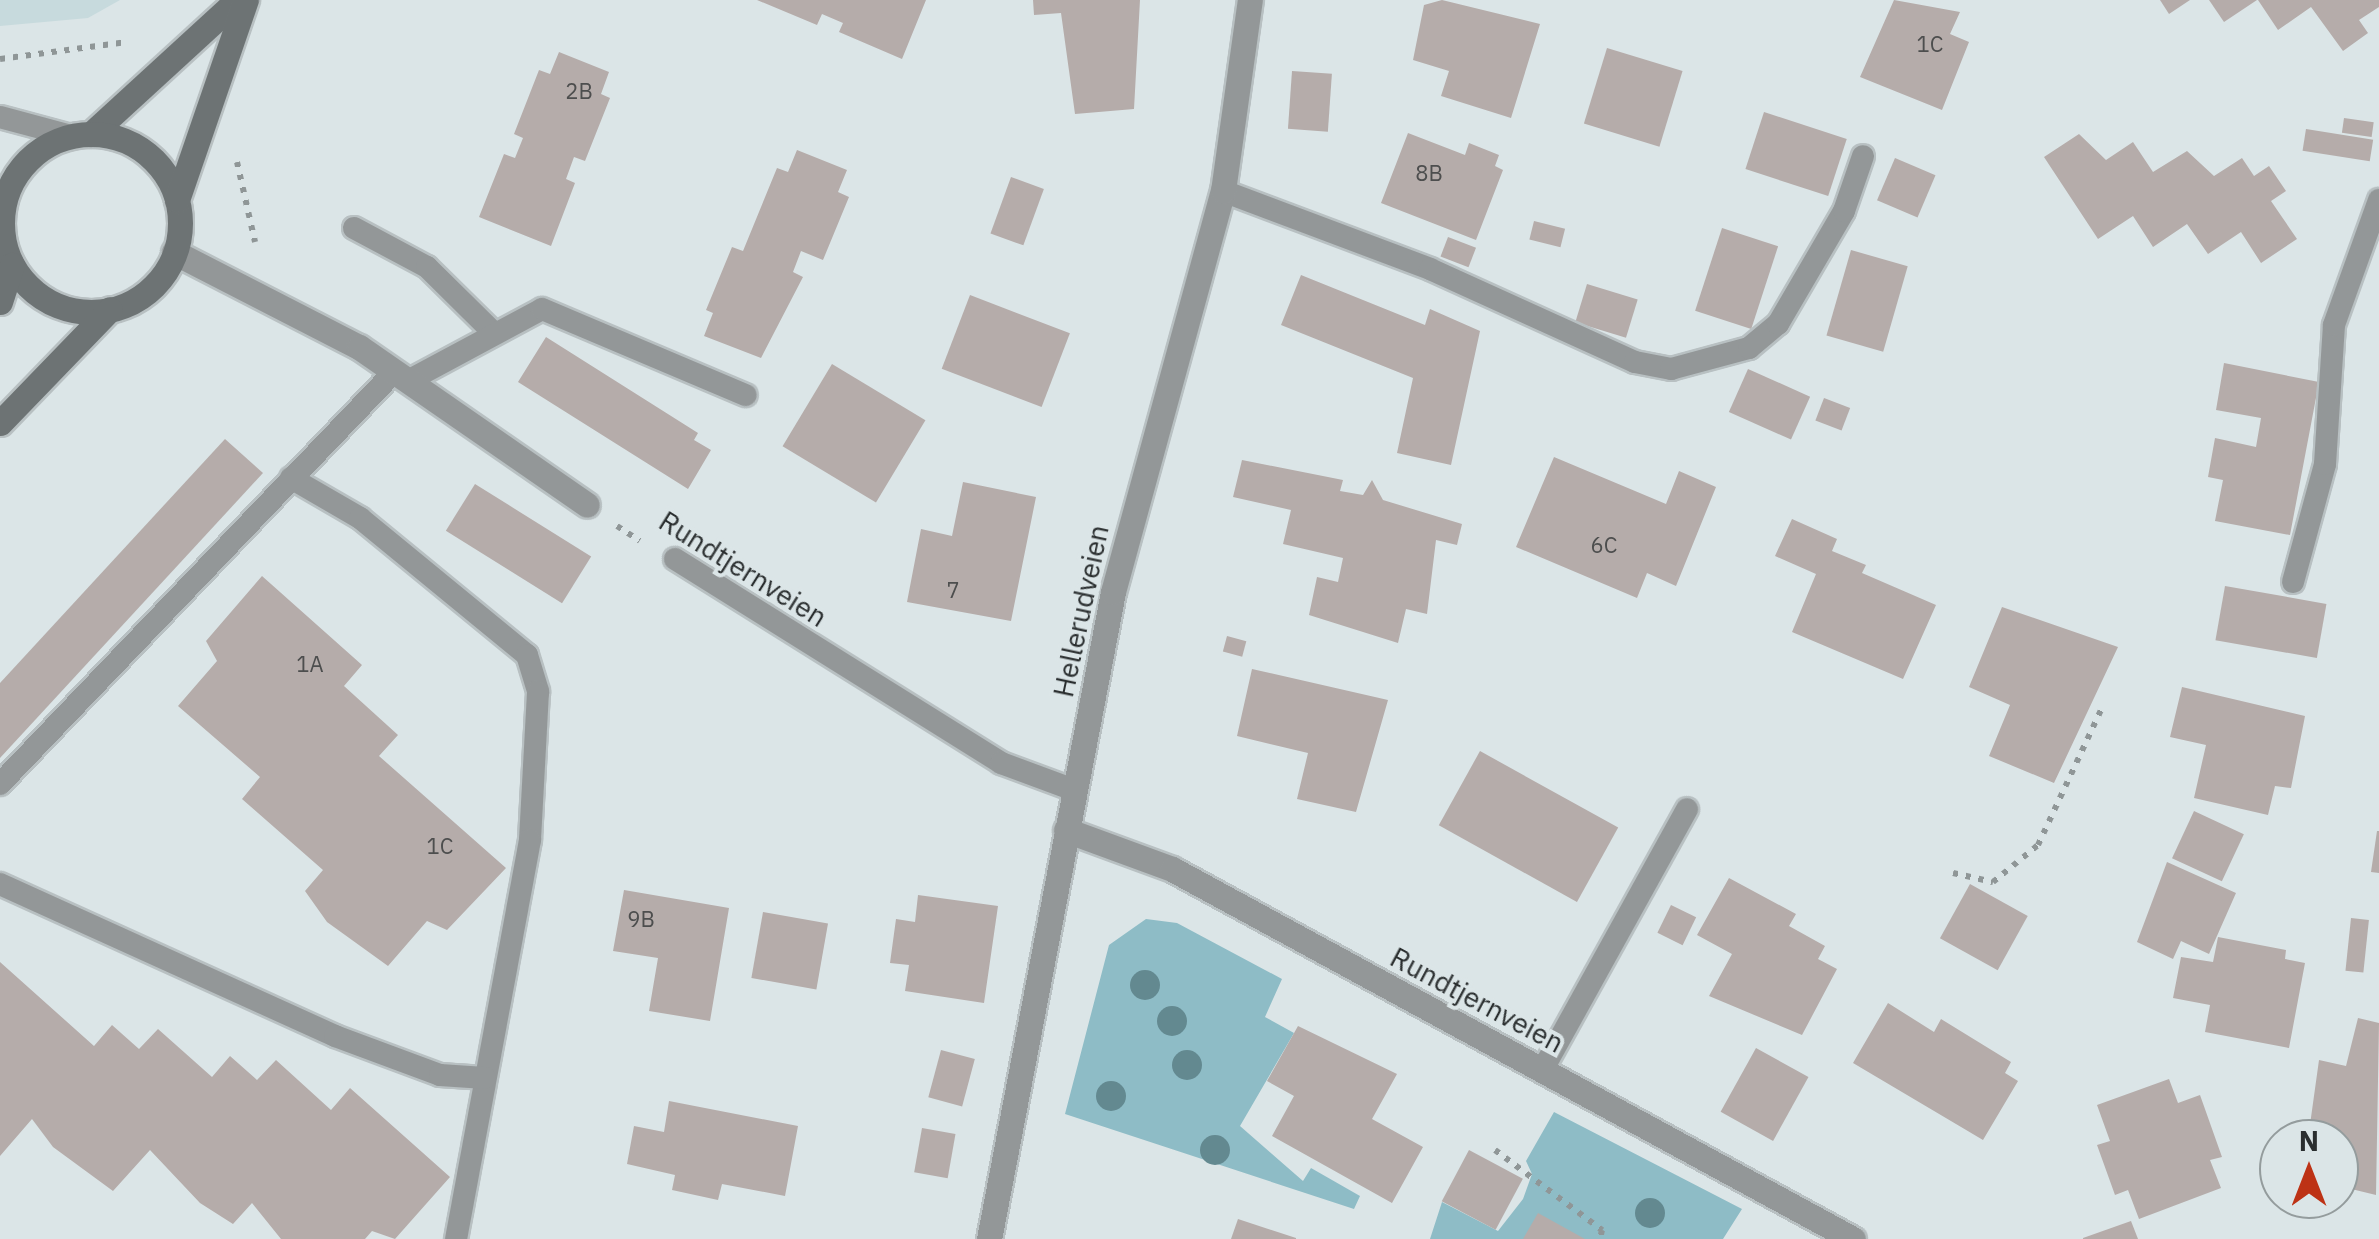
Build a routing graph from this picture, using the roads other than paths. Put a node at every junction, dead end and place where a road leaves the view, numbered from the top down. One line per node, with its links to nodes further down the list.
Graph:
1 (237, 0): 5 (main road)
2 (246, 0): 8 (main road)
3 (1250, 0): 7 (street, Hellerudveien)
4 (0, 117): 5 (lane)
5 (81, 135): 8 (main road); 10 (main road)
6 (1863, 156): 7 (lane)
7 (1222, 191): 25 (street, Hellerudveien)
8 (177, 200): 12 (main road)
9 (2379, 200): 23 (lane)
10 (1, 225): 13 (main road)
11 (354, 228): 16 (lane)
12 (174, 252): 15 (main road); 17 (street)
13 (12, 265): 14 (main road); 15 (main road)
14 (0, 302)
15 (110, 310): 19 (main road)
16 (493, 332): 17 (lane); 18 (lane)
17 (402, 376): 20 (lane); 21 (street)
18 (746, 395)
19 (0, 423)
20 (291, 478): 24 (lane); 30 (lane)
21 (588, 505)
22 (675, 559): 25 (lane, Rundtjernveien)
23 (2294, 582)
24 (0, 784)
25 (1074, 790): 27 (street, Hellerudveien)
26 (1688, 809): 29 (lane)
27 (1066, 830): 29 (street, Rundtjernveien); 32 (street, Hellerudveien)
28 (0, 884): 30 (lane)
29 (1543, 1069): 33 (street, Rundtjernveien)
30 (485, 1078): 31 (lane)
31 (456, 1239)
32 (989, 1239)
33 (1853, 1239)

